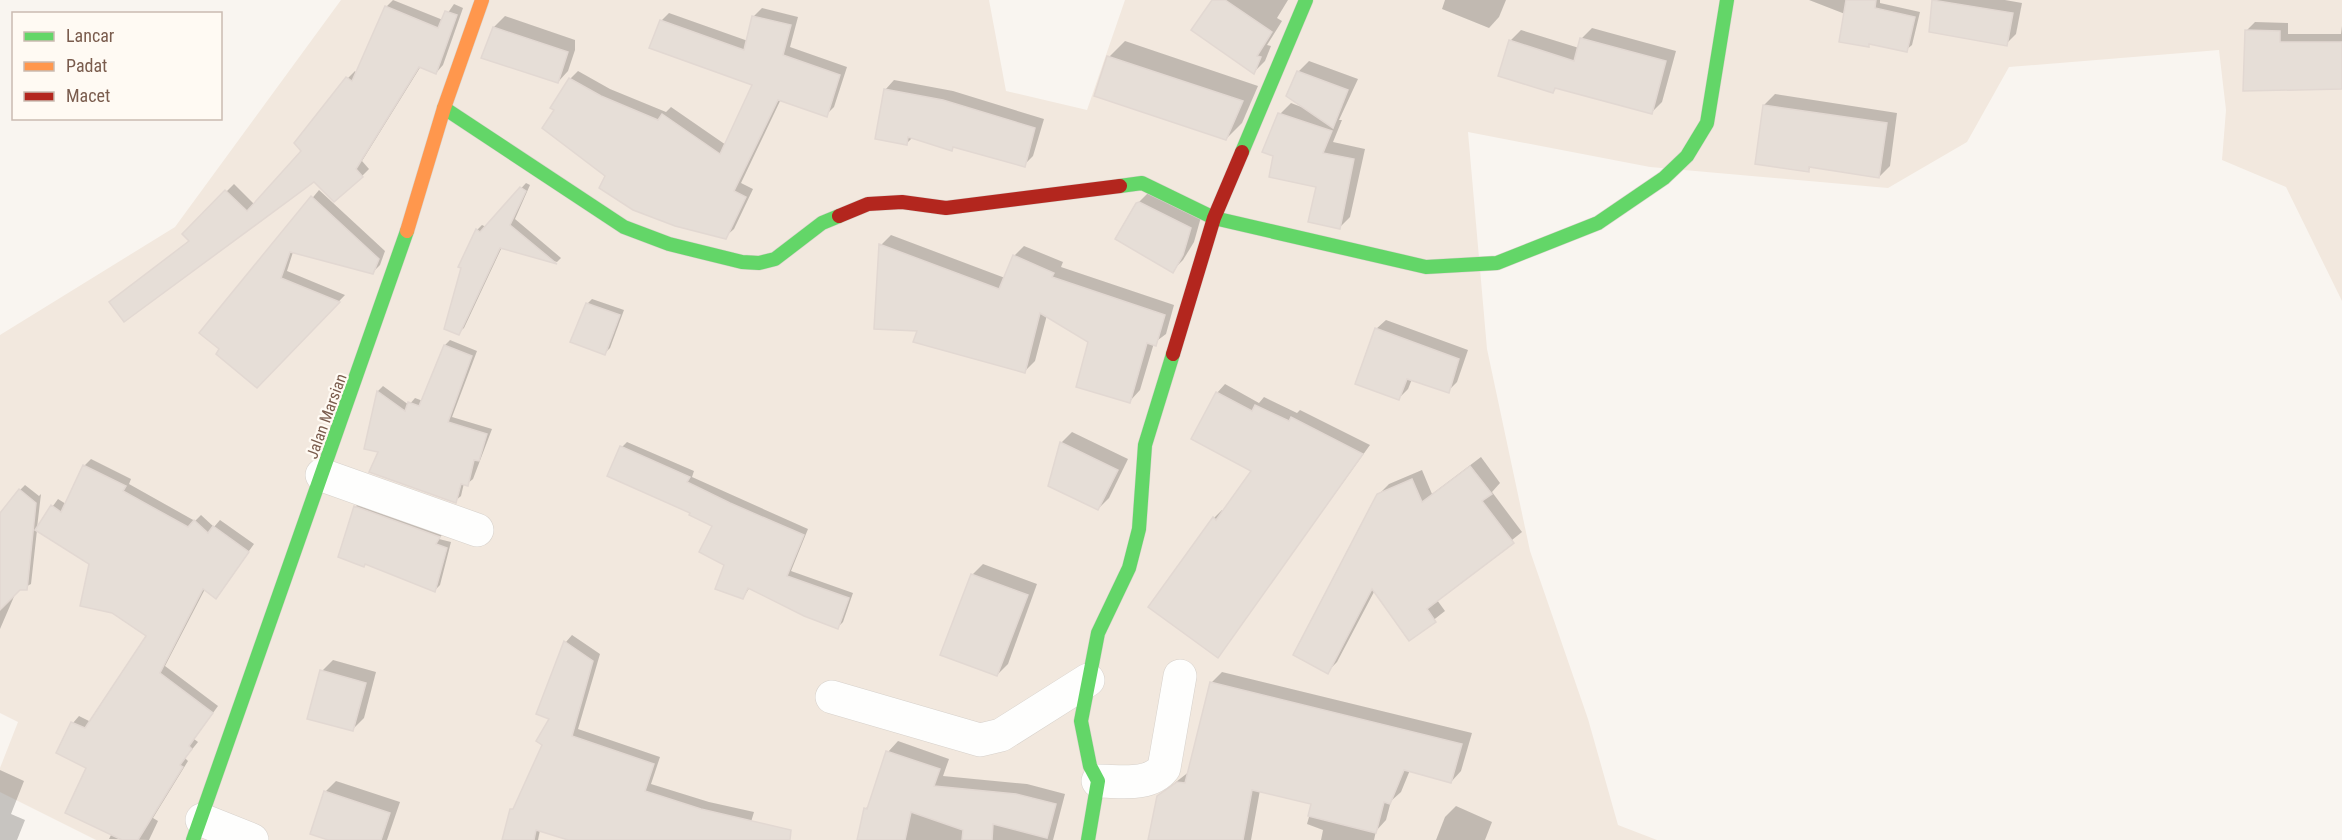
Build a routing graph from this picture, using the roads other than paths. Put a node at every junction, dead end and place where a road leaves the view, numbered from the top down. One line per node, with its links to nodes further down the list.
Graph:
1 (482, 0): 4 (street, Jalan Marsian)
2 (1306, 0): 5 (street)
3 (1727, 0): 5 (street)
4 (444, 108): 5 (street); 6 (street, Jalan Marsian)
5 (1215, 218): 9 (street)
6 (322, 475): 7 (street); 12 (street, Jalan Marsian)
7 (477, 530)
8 (1180, 676): 11 (street)
9 (1088, 680): 10 (street); 11 (street)
10 (832, 697)
11 (1098, 781): 14 (street)
12 (198, 830): 13 (street)
13 (252, 840)
14 (1088, 840)

